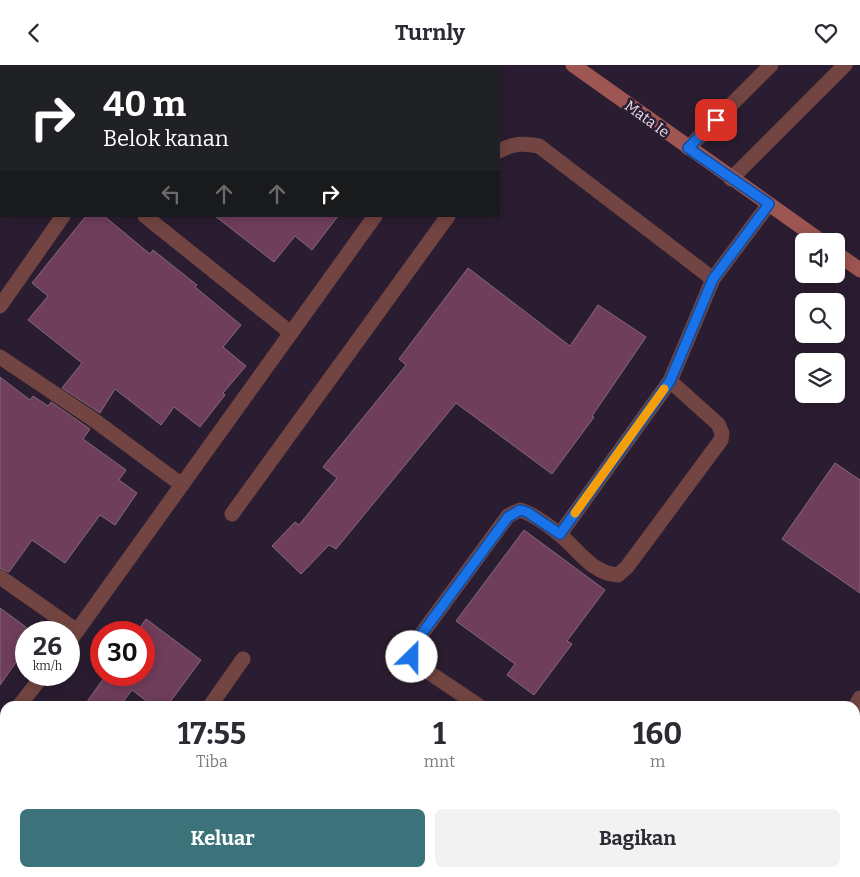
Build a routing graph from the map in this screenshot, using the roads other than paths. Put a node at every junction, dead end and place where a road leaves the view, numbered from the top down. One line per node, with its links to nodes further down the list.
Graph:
1 (573, 65): 4 (street, Mata Ie)
2 (771, 65): 4 (street)
3 (845, 65): 6 (street)
4 (688, 148): 6 (street, Mata Ie)
5 (500, 150): 15 (street)
6 (731, 179): 7 (street, Mata Ie)
7 (769, 204): 12 (street, Mata Ie); 15 (street)
8 (63, 217): 16 (street)
9 (146, 217): 17 (street)
10 (374, 217): 17 (street)
11 (447, 217): 21 (street)
12 (809, 233)
13 (845, 259): 14 (street)
14 (860, 270)
15 (713, 279): 19 (street)
16 (0, 306)
17 (291, 333): 20 (street)
18 (0, 357): 20 (street)
19 (670, 381): 22 (street); 22 (street)
20 (182, 485): 25 (street)
21 (232, 514)
22 (560, 534): 30 (street)
23 (0, 577): 24 (street)
24 (54, 621)
25 (80, 627)
26 (243, 659): 29 (street)
27 (34, 686): 28 (street)
28 (23, 701)
29 (214, 701)
30 (472, 701)

